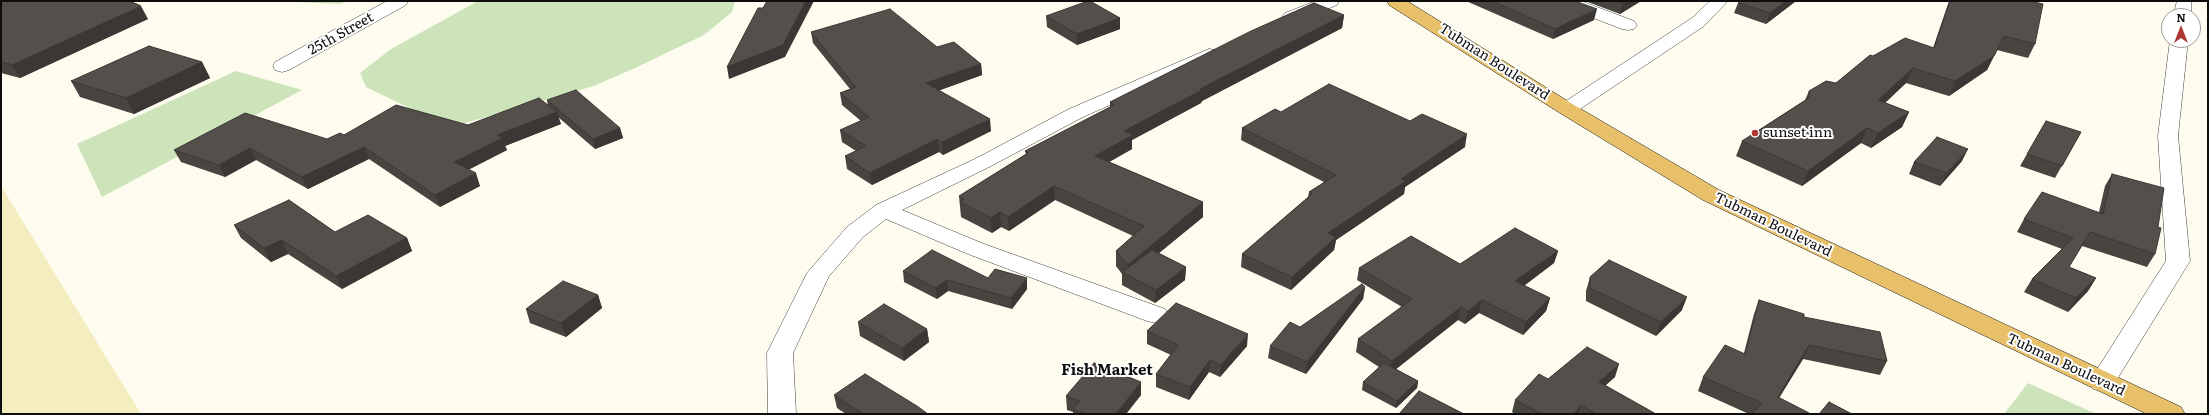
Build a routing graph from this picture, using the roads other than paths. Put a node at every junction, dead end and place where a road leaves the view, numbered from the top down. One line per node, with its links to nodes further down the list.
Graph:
1 (400, 1): 10 (street, 25th Street)
2 (1331, 1): 7 (street)
3 (1395, 1): 11 (highway, Tubman Boulevard)
4 (1566, 1): 6 (street)
5 (1720, 1): 11 (street)
6 (1628, 25)
7 (1270, 26)
8 (1227, 45): 12 (street)
9 (2179, 48): 14 (street)
10 (282, 66)
11 (1567, 109): 14 (highway, Tubman Boulevard)
12 (884, 210): 13 (street); 15 (street)
13 (1156, 316)
14 (2102, 382): 16 (highway, Tubman Boulevard)
15 (782, 414)
16 (2171, 414)

